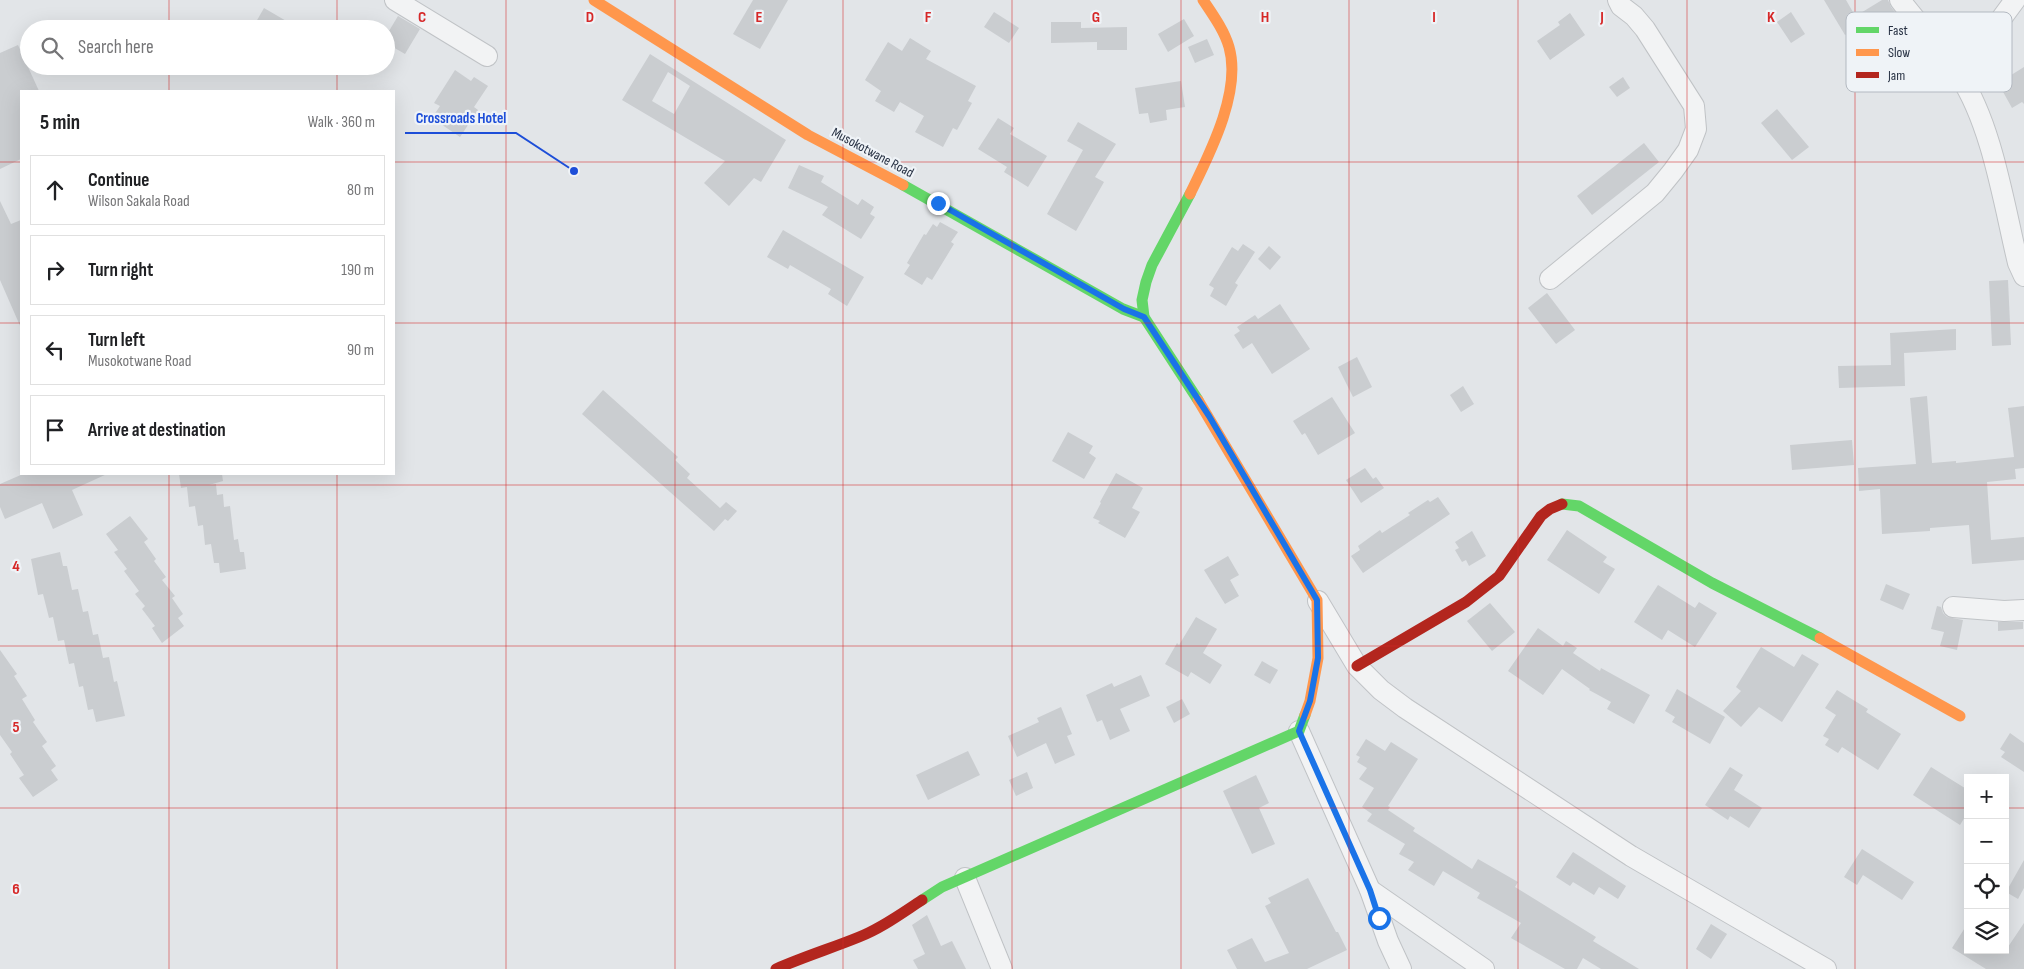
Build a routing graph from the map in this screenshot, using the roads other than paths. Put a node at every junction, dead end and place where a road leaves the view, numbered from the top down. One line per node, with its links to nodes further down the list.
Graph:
1 (395, 0): 9 (street)
2 (594, 0): 13 (street, Musokotwane Road)
3 (1203, 0): 13 (street)
4 (1900, 0): 7 (street)
5 (2015, 0): 8 (street)
6 (1623, 2): 12 (street)
7 (1910, 12)
8 (2006, 12)
9 (487, 56)
10 (1968, 92): 11 (street)
11 (2024, 276)
12 (1550, 279)
13 (1144, 317): 14 (street)
14 (1317, 600): 17 (street); 19 (street)
15 (1953, 607): 16 (street)
16 (2024, 610)
17 (1357, 666): 18 (street); 26 (street)
18 (1960, 716)
19 (1299, 731): 20 (street); 21 (street)
20 (965, 878): 22 (street); 23 (street)
21 (1370, 890): 24 (street); 25 (street)
22 (776, 969)
23 (1002, 969)
24 (1401, 969)
25 (1484, 969)
26 (1826, 969)

